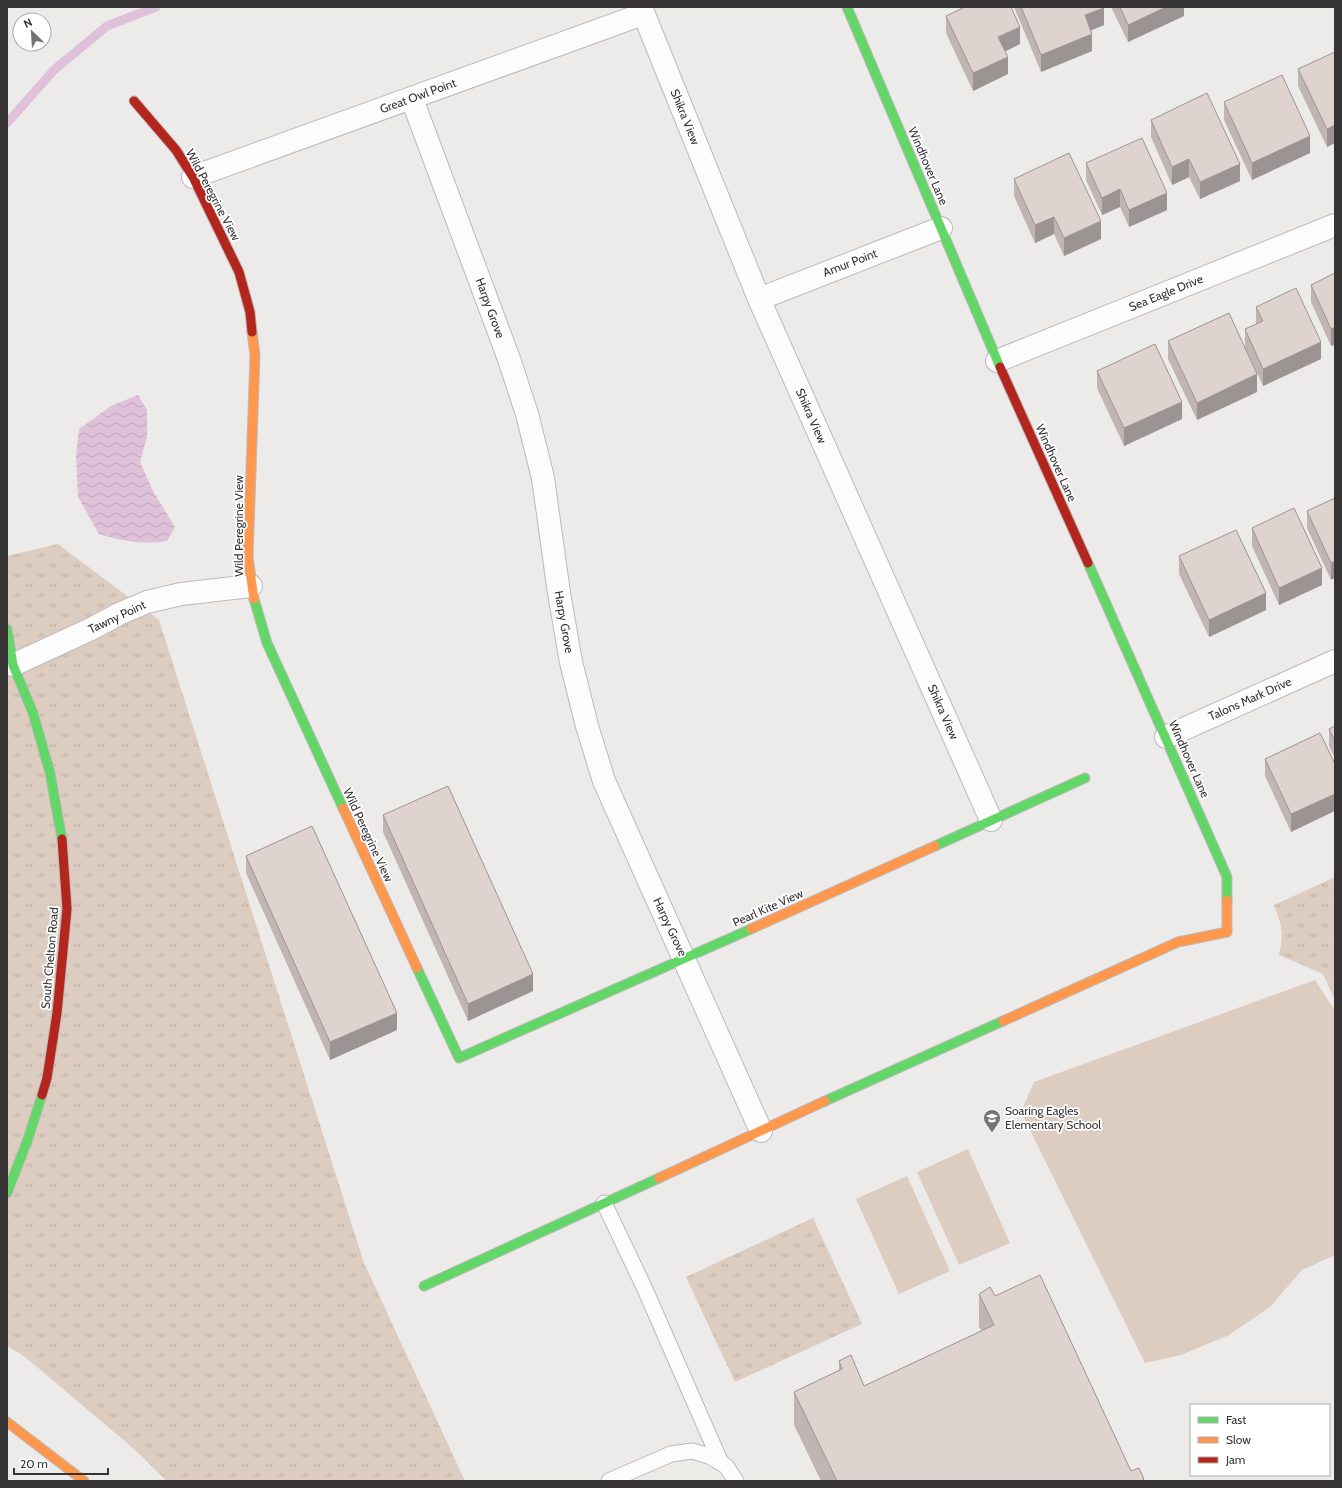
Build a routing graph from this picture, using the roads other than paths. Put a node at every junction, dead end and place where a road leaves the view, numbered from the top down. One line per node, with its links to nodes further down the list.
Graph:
1 (847, 7): 7 (street, Windhover Lane)
2 (642, 10): 3 (street, Great Owl Point); 8 (street, Shikra View)
3 (412, 99): 5 (street, Great Owl Point); 17 (street, Harpy Grove)
4 (134, 101): 5 (street, Wild Peregrine View)
5 (193, 177): 10 (street, Wild Peregrine View)
6 (1335, 225): 9 (street, Sea Eagle Drive)
7 (941, 228): 8 (street, Amur Point); 9 (street, Windhover Lane)
8 (759, 299): 16 (street, Shikra View)
9 (997, 361): 14 (street, Windhover Lane)
10 (251, 586): 13 (street, Tawny Point); 18 (street, Wild Peregrine View)
11 (7, 629): 13 (street, South Chelton Road)
12 (1335, 661): 14 (street, Talons Mark Drive)
13 (13, 665): 20 (street, South Chelton Road)
14 (1166, 737): 19 (street, Windhover Lane)
15 (1085, 778): 16 (street, Pearl Kite View)
16 (991, 820): 17 (street, Pearl Kite View)
17 (685, 958): 18 (street, Pearl Kite View); 19 (street, Harpy Grove)
18 (459, 1058)
19 (761, 1130): 21 (street)
20 (7, 1193)
21 (604, 1203): 22 (street); 24 (lane)
22 (424, 1286)
23 (7, 1422): 25 (street)
24 (721, 1463): 26 (lane); 27 (lane)
25 (84, 1481)
26 (609, 1481)
27 (736, 1481)

